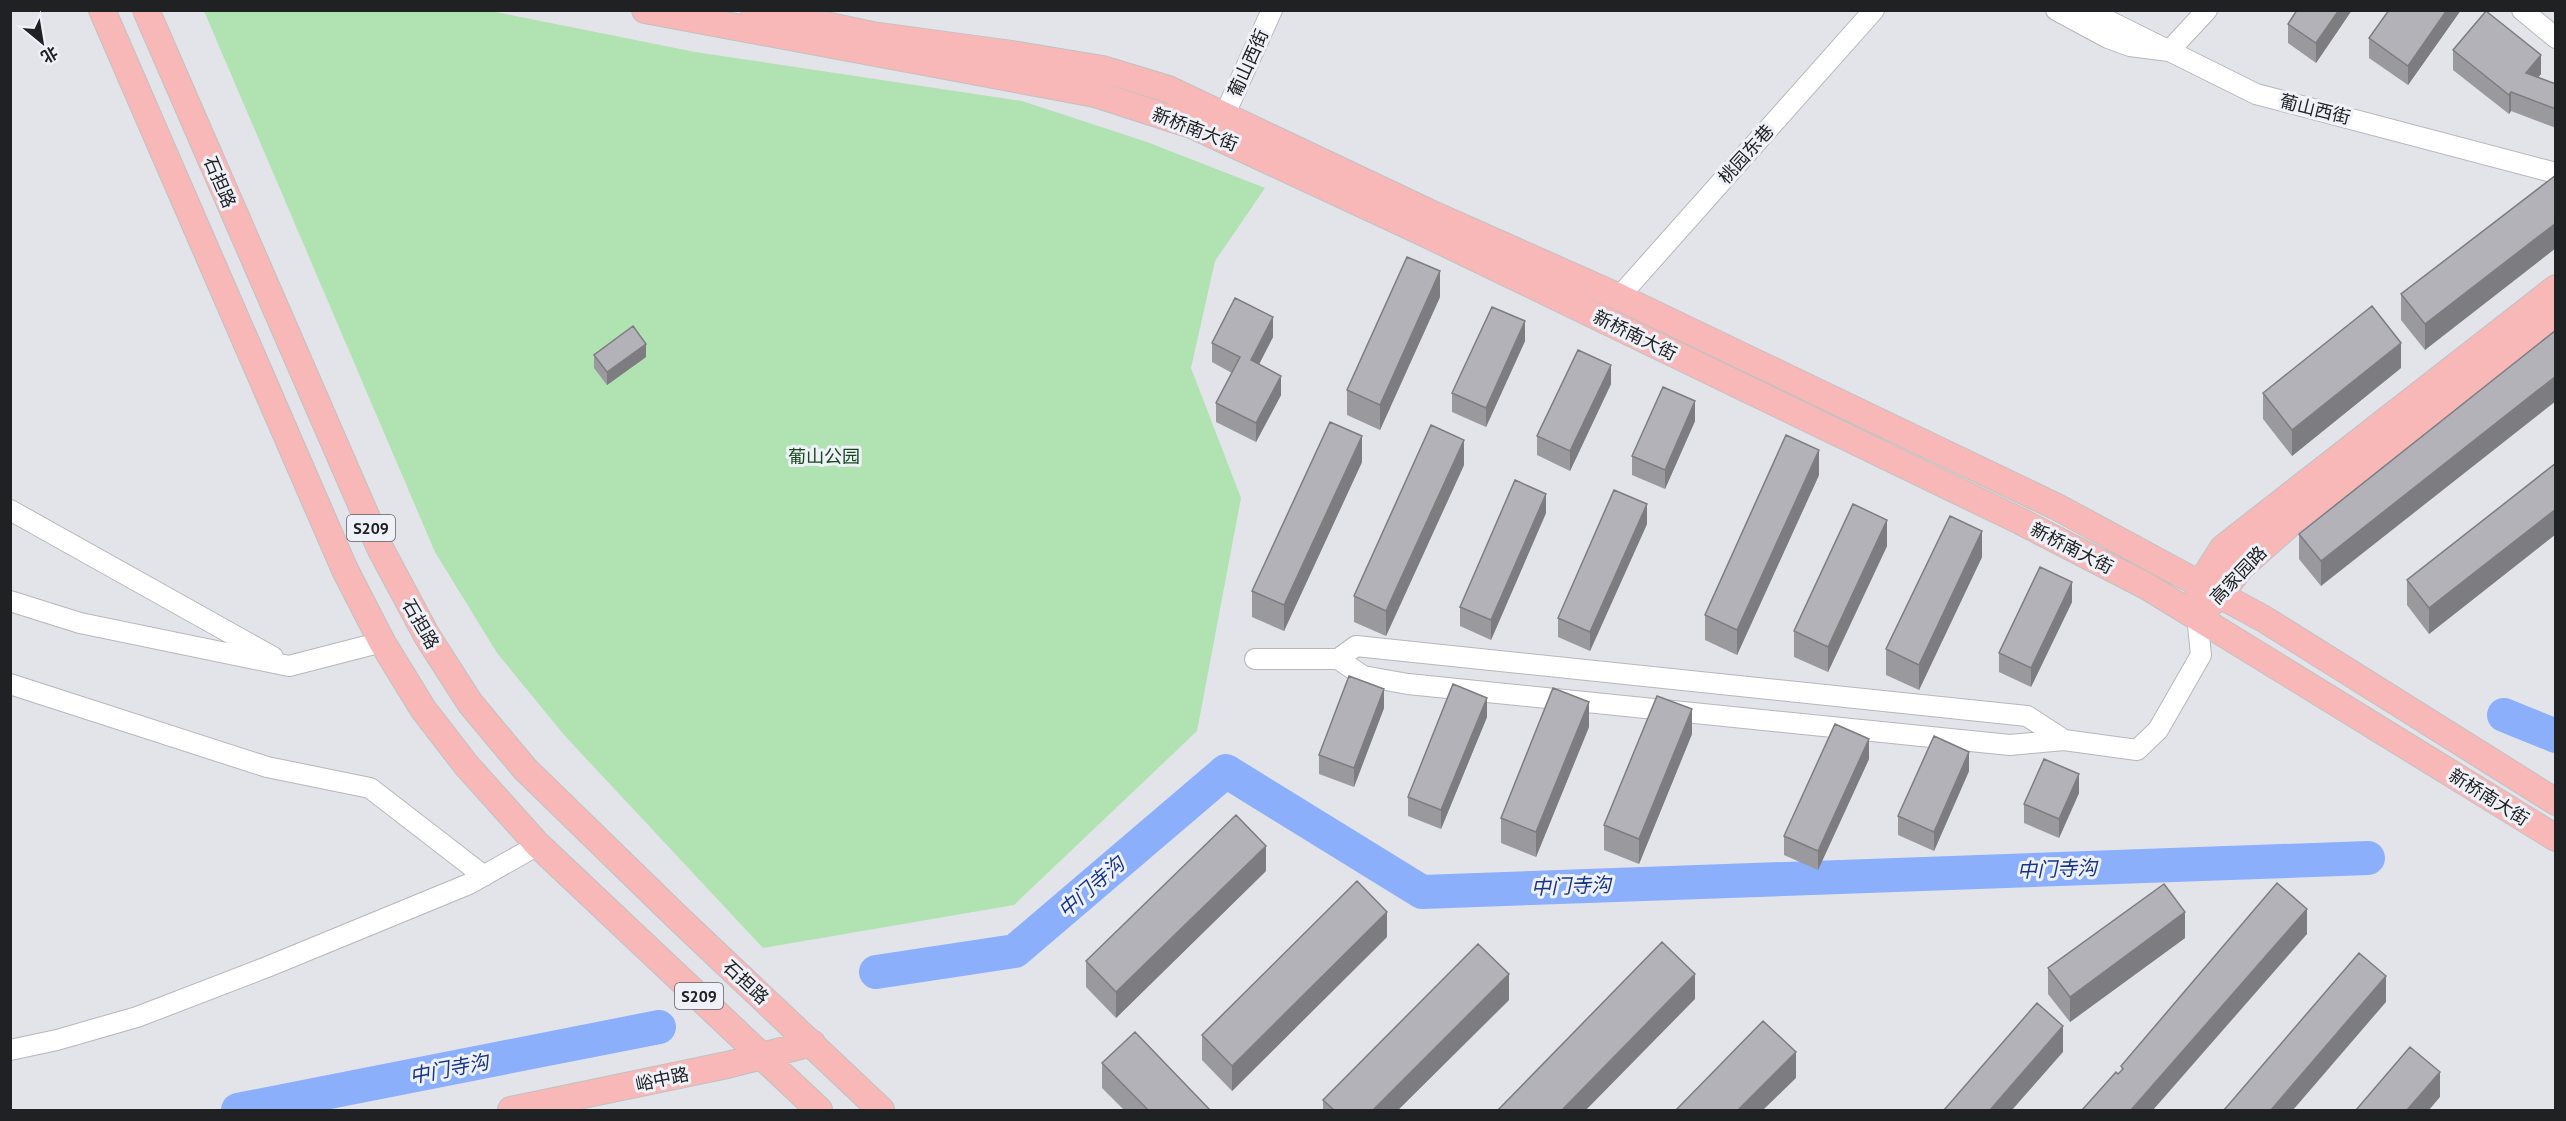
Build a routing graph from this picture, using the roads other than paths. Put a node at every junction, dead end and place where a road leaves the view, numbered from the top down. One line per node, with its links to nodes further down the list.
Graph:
1 (102, 10): 22 (main road, S209)
2 (146, 10): 32 (main road, 石担路 / S209)
3 (645, 10): 21 (main road, 新桥南大街)
4 (754, 10): 13 (main road, 新桥南大街)
5 (1272, 10): 13 (street, 葡山西街)
6 (1874, 10): 16 (street, 桃园东巷)
7 (2056, 10): 12 (street)
8 (2087, 10): 12 (street, 葡山西街)
9 (2522, 10): 11 (street)
10 (2198, 13): 12 (street)
11 (2556, 38)
12 (2169, 51): 14 (street, 葡山西街)
13 (1224, 116): 16 (main road, 新桥南大街)
14 (2556, 173)
15 (2556, 288): 19 (main road, 高家园路)
16 (1619, 297): 19 (main road, 新桥南大街)
17 (2556, 316): 19 (main road, 高家园路)
18 (10, 510): 25 (street)
19 (2209, 591): 21 (main road, 高家园路); 28 (main road, 新桥南大街)
20 (10, 601): 25 (street)
21 (2197, 615): 27 (street); 29 (main road, 新桥南大街)
22 (382, 642): 25 (street); 30 (main road, S209)
23 (1254, 659): 24 (street)
24 (1338, 659): 27 (street); 27 (street)
25 (289, 666)
26 (10, 684): 31 (street)
27 (2064, 740)
28 (2556, 802)
29 (2556, 838)
30 (538, 845): 31 (street); 34 (main road, S209)
31 (484, 876): 33 (street)
32 (812, 1043): 34 (main road, 峪中路); 37 (main road, 石担路 / S209)
33 (10, 1050)
34 (762, 1056): 35 (main road, 峪中路); 36 (main road, S209)
35 (511, 1110)
36 (819, 1110)
37 (881, 1110)

